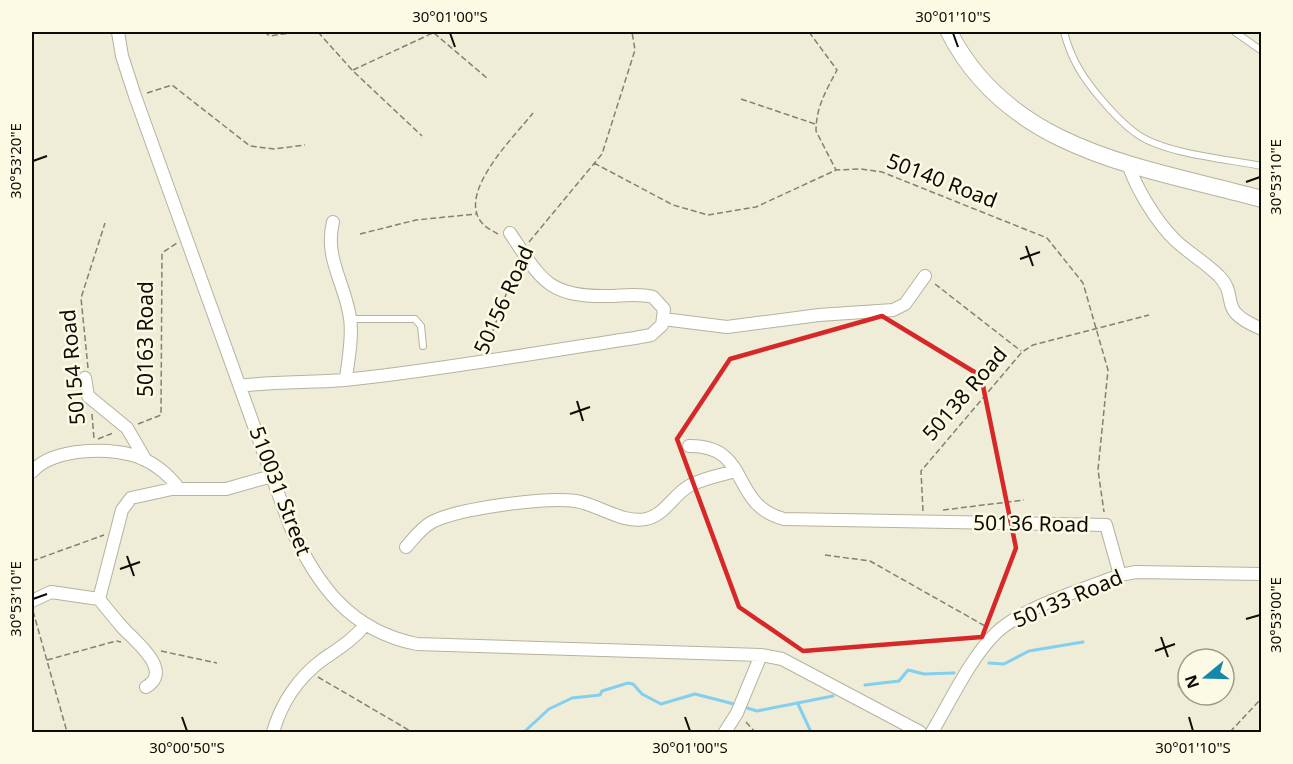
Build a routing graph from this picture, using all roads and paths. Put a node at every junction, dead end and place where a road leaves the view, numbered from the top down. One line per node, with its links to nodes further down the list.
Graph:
1 (118, 32): 14 (street, 510031 Street)
2 (264, 32): 3 (path)
3 (296, 32)
4 (318, 32): 12 (path)
5 (434, 32): 12 (path); 13 (path)
6 (632, 32): 20 (path, 50156 Road)
7 (809, 32): 17 (path)
8 (949, 32): 21 (street)
9 (1064, 32): 22 (lane)
10 (1235, 32): 11 (lane)
11 (1262, 51)
12 (352, 70): 18 (path)
13 (488, 79)
14 (135, 96): 19 (path); 30 (street, 510031 Street)
15 (741, 99): 17 (path)
16 (533, 113): 25 (path)
17 (816, 124): 23 (path)
18 (422, 136)
19 (305, 145)
20 (594, 163): 23 (path, 50140 Road); 31 (path, 50156 Road)
21 (1128, 163): 24 (street); 37 (street)
22 (1262, 166)
23 (836, 170): 36 (path, 50140 Road)
24 (1262, 199)
25 (477, 214): 28 (path); 29 (path)
26 (333, 222): 34 (street)
27 (105, 223): 41 (path, 50154 Road)
28 (360, 234)
29 (506, 235): 31 (street)
30 (185, 237): 43 (street, 510031 Street); 45 (path, 50163 Road)
31 (522, 250): 35 (street); 40 (path, 50156 Road)
32 (925, 276): 35 (street); 39 (path)
33 (1149, 315): 36 (path, 50138 Road)
34 (350, 319): 38 (lane); 42 (street)
35 (663, 320): 40 (street)
36 (1096, 328): 39 (path, 50138 Road); 56 (path, 50140 Road)
37 (1262, 329)
38 (423, 346)
39 (1022, 351): 55 (path, 50138 Road)
40 (482, 360): 42 (street, 50156 Road)
41 (87, 377): 44 (street)
42 (346, 380): 43 (street, 50156 Road)
43 (240, 386): 51 (street, 510031 Street)
44 (91, 399): 45 (street); 46 (path, 50154 Road)
45 (127, 428): 46 (path, 50163 Road); 48 (street)
46 (94, 440)
47 (689, 446): 49 (street, 50136 Road)
48 (145, 459): 50 (street); 52 (street)
49 (736, 471): 55 (street, 50136 Road); 57 (street)
50 (32, 472)
51 (272, 476): 52 (street); 63 (street, 510031 Street)
52 (179, 489): 61 (street)
53 (1024, 500): 54 (path)
54 (935, 511)
55 (905, 521): 56 (street, 50136 Road)
56 (1106, 525): 60 (street, 50136 Road)
57 (406, 547)
58 (825, 555): 64 (path)
59 (1262, 574): 60 (street, 50133 Road)
60 (1120, 575): 64 (street, 50133 Road)
61 (99, 599): 62 (street); 67 (street)
62 (32, 603): 70 (path)
63 (365, 625): 65 (street, 510031 Street); 66 (street)
64 (996, 632): 76 (street, 50133 Road)
65 (761, 655): 69 (street); 75 (street, 510031 Street)
66 (310, 672): 71 (street); 72 (path)
67 (146, 687)
68 (1260, 700): 77 (path)
69 (737, 713): 73 (street); 74 (path)
70 (67, 732)
71 (273, 732)
72 (412, 732)
73 (725, 732)
74 (755, 732)
75 (920, 732)
76 (932, 732)
77 (1230, 732)

